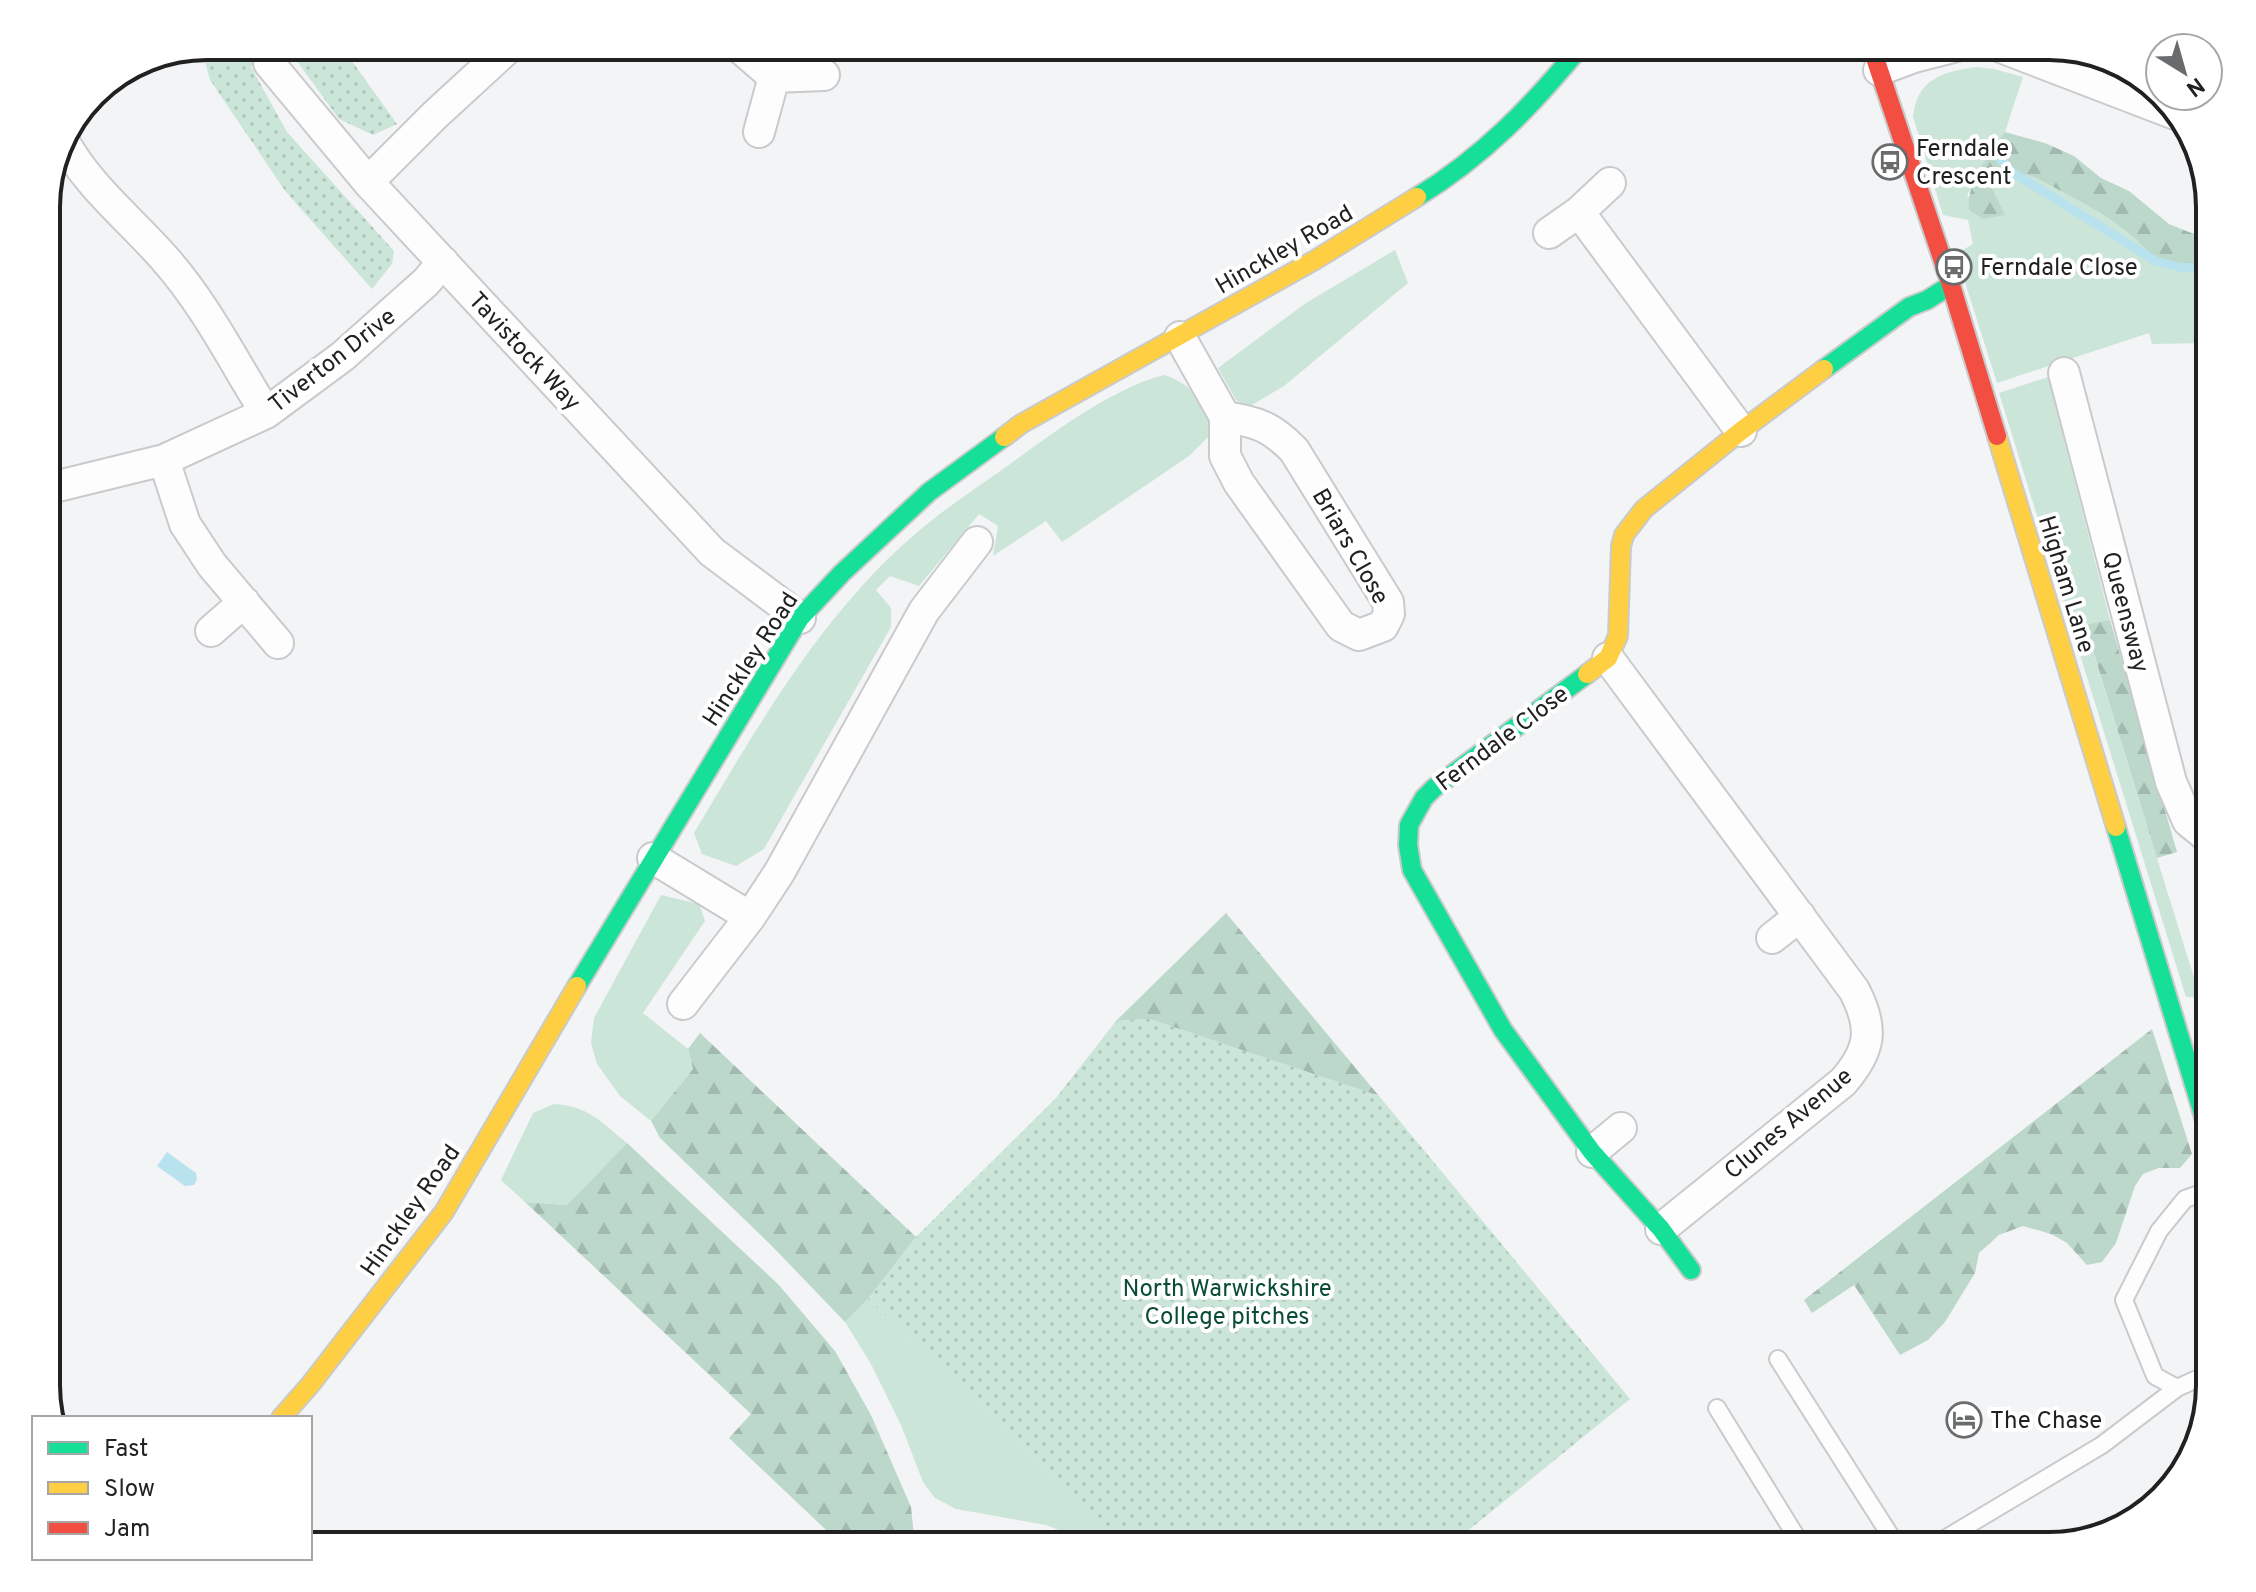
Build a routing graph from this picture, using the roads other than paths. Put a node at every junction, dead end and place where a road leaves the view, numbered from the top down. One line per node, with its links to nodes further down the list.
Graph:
1 (495, 60): 12 (street)
2 (754, 60): 8 (street)
3 (1570, 60): 18 (street, Hinckley Road)
4 (1876, 60): 17 (street, Higham Lane)
5 (2043, 60): 9 (street)
6 (269, 63): 12 (street, Tavistock Way)
7 (824, 75): 8 (street)
8 (774, 77): 10 (street)
9 (2156, 106)
10 (759, 132)
11 (71, 152): 20 (street)
12 (368, 182): 16 (street, Tavistock Way)
13 (1610, 183): 14 (street)
14 (1579, 212): 15 (street); 22 (street)
15 (1549, 233)
16 (443, 262): 20 (street, Tiverton Drive); 27 (street, Tavistock Way)
17 (1951, 285): 22 (street); 37 (street, Higham Lane)
18 (1180, 337): 21 (street, Briars Close); 27 (street, Hinckley Road)
19 (2064, 373): 31 (street, Queensway)
20 (266, 413): 23 (street, Tiverton Drive)
21 (1225, 417): 21 (street, Briars Close)
22 (1741, 431): 30 (street)
23 (164, 460): 24 (street, Tiverton Drive); 26 (street)
24 (60, 486)
25 (977, 542): 34 (street)
26 (244, 602): 28 (street); 29 (street)
27 (800, 618): 32 (street, Hinckley Road)
28 (211, 631)
29 (278, 643)
30 (1608, 658): 33 (street, Clunes Avenue); 39 (street, Ferndale Close)
31 (2196, 828)
32 (653, 858): 34 (street); 47 (street, Hinckley Road)
33 (1800, 916): 35 (street); 41 (street, Clunes Avenue)
34 (750, 917): 36 (street)
35 (1772, 938)
36 (683, 1004)
37 (2196, 1091)
38 (1621, 1128): 39 (street)
39 (1592, 1152): 41 (street, Ferndale Close)
40 (2196, 1195): 45 (lane)
41 (1661, 1229): 42 (street, Ferndale Close)
42 (1691, 1270)
43 (1778, 1359): 49 (lane)
44 (2196, 1379): 45 (lane)
45 (2177, 1388): 50 (lane)
46 (1717, 1408): 48 (lane)
47 (283, 1416)
48 (1793, 1532)
49 (1888, 1532)
50 (1956, 1532)

